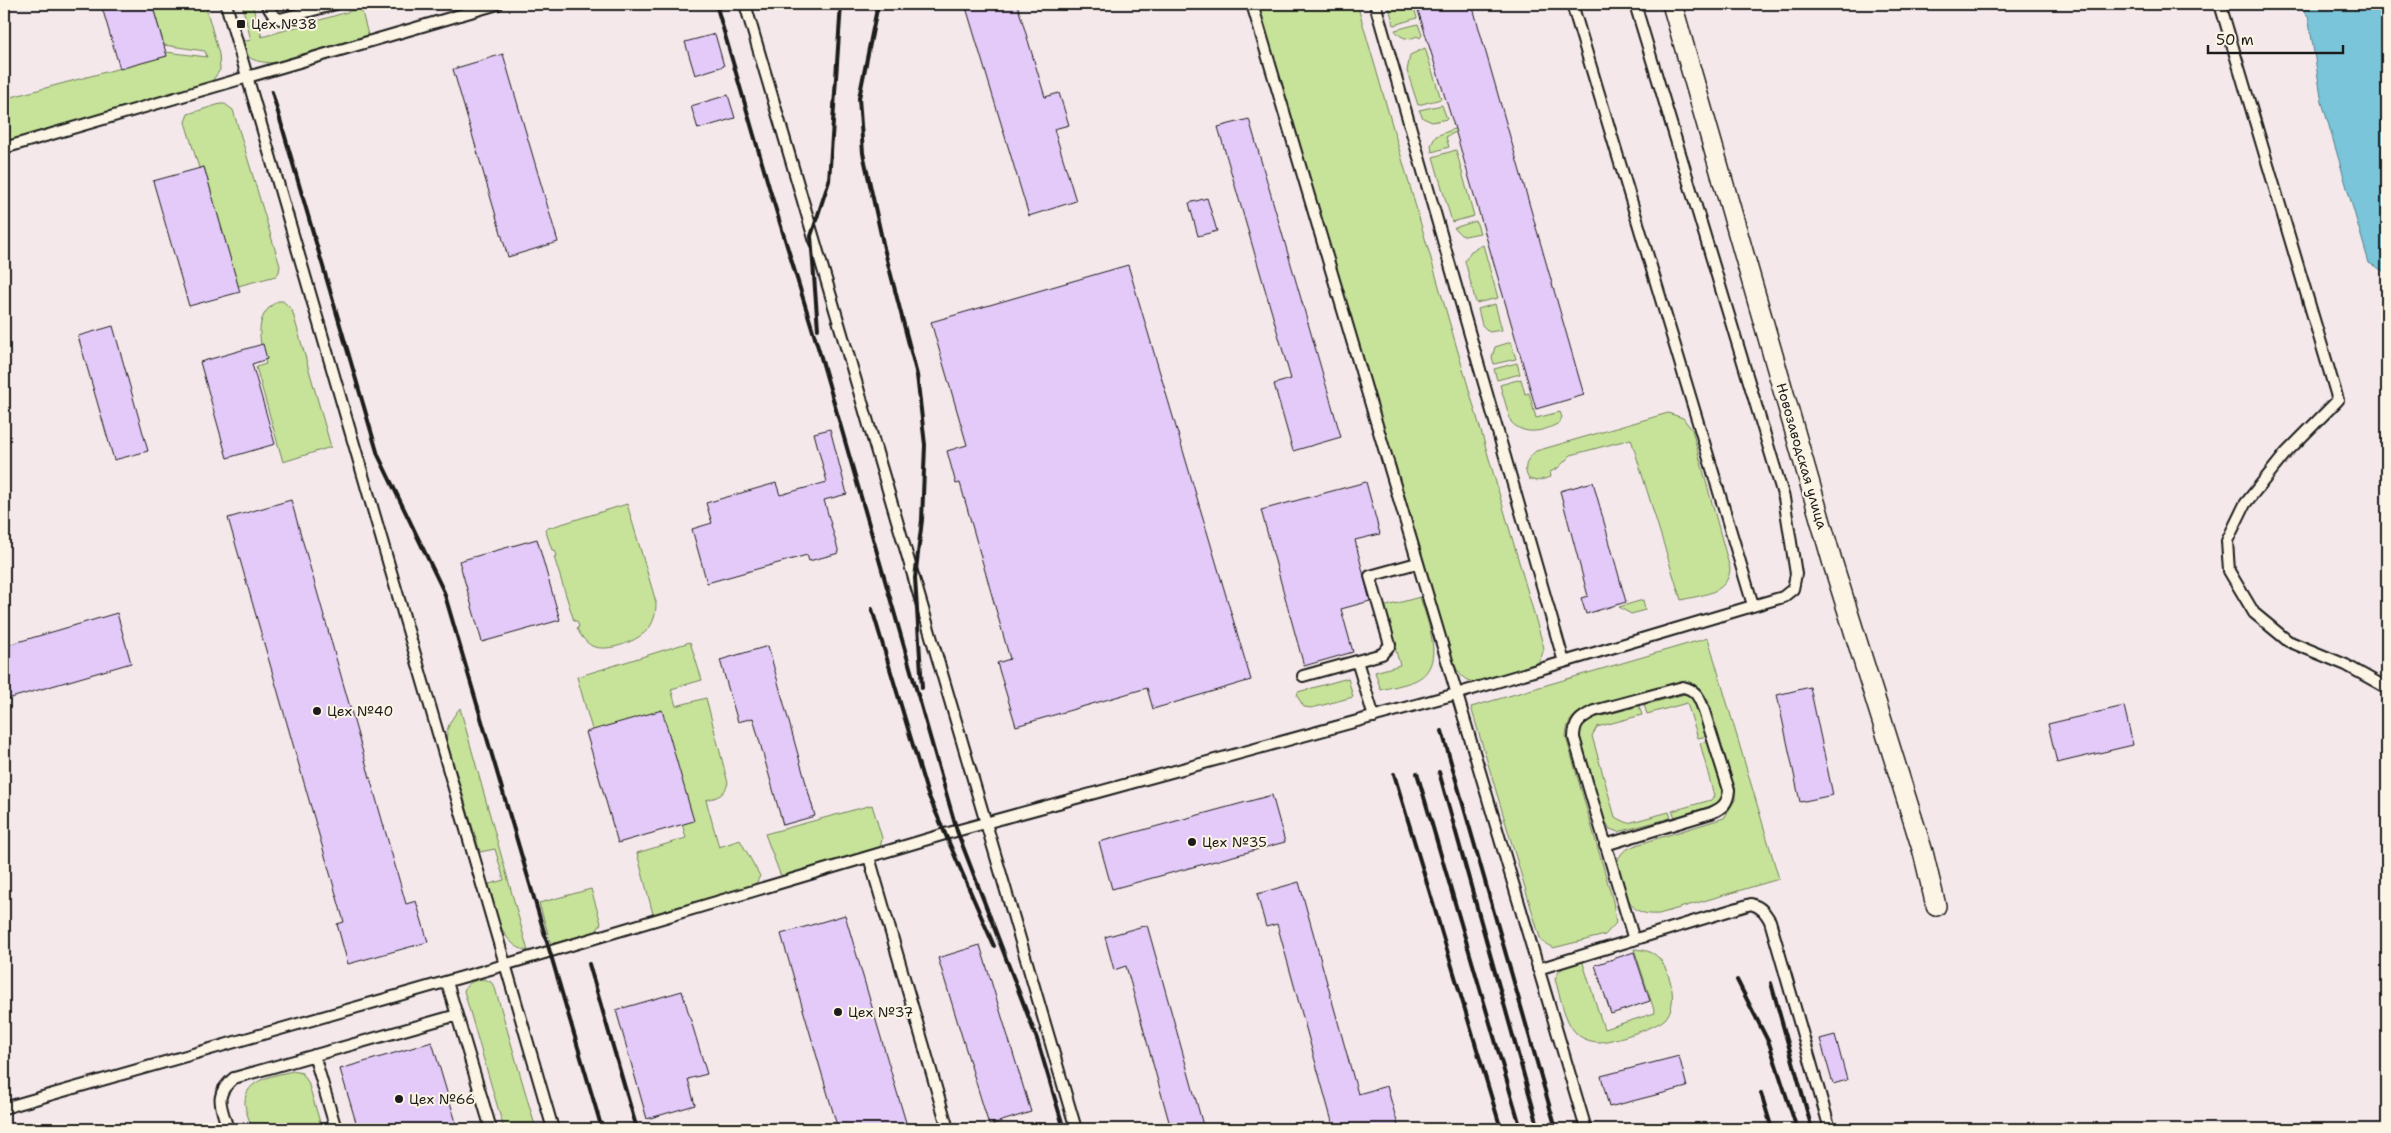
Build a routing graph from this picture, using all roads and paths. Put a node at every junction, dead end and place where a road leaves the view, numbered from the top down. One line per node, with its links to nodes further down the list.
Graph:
1 (226, 4): 12 (lane)
2 (266, 4): 3 (lane)
3 (336, 4)
4 (498, 4): 12 (lane)
5 (745, 4): 22 (lane)
6 (1252, 4): 14 (lane)
7 (1375, 4): 17 (lane)
8 (1572, 4): 15 (lane)
9 (1635, 4): 15 (lane)
10 (1672, 4): 25 (street, Новозаводская улица)
11 (2220, 4): 19 (lane)
12 (246, 78): 13 (lane); 27 (lane)
13 (4, 148)
14 (1417, 564): 16 (lane); 20 (lane)
15 (1753, 605): 17 (lane)
16 (1357, 661): 18 (lane); 21 (lane)
17 (1564, 662): 20 (lane)
18 (1303, 676)
19 (2387, 688)
20 (1456, 694): 21 (lane); 28 (lane)
21 (1374, 717): 22 (lane)
22 (988, 824): 24 (lane); 38 (lane)
23 (1605, 846): 23 (lane); 26 (lane)
24 (869, 857): 27 (lane); 37 (lane)
25 (1936, 906)
26 (1634, 940): 28 (lane); 40 (lane)
27 (504, 965): 29 (lane); 36 (lane)
28 (1538, 969): 39 (lane)
29 (447, 982): 30 (lane); 32 (lane)
30 (457, 1015): 31 (lane); 35 (lane)
31 (314, 1055): 33 (lane); 34 (lane)
32 (4, 1108)
33 (228, 1129)
34 (336, 1129)
35 (491, 1129)
36 (553, 1129)
37 (948, 1129)
38 (1076, 1129)
39 (1586, 1129)
40 (1830, 1129)

